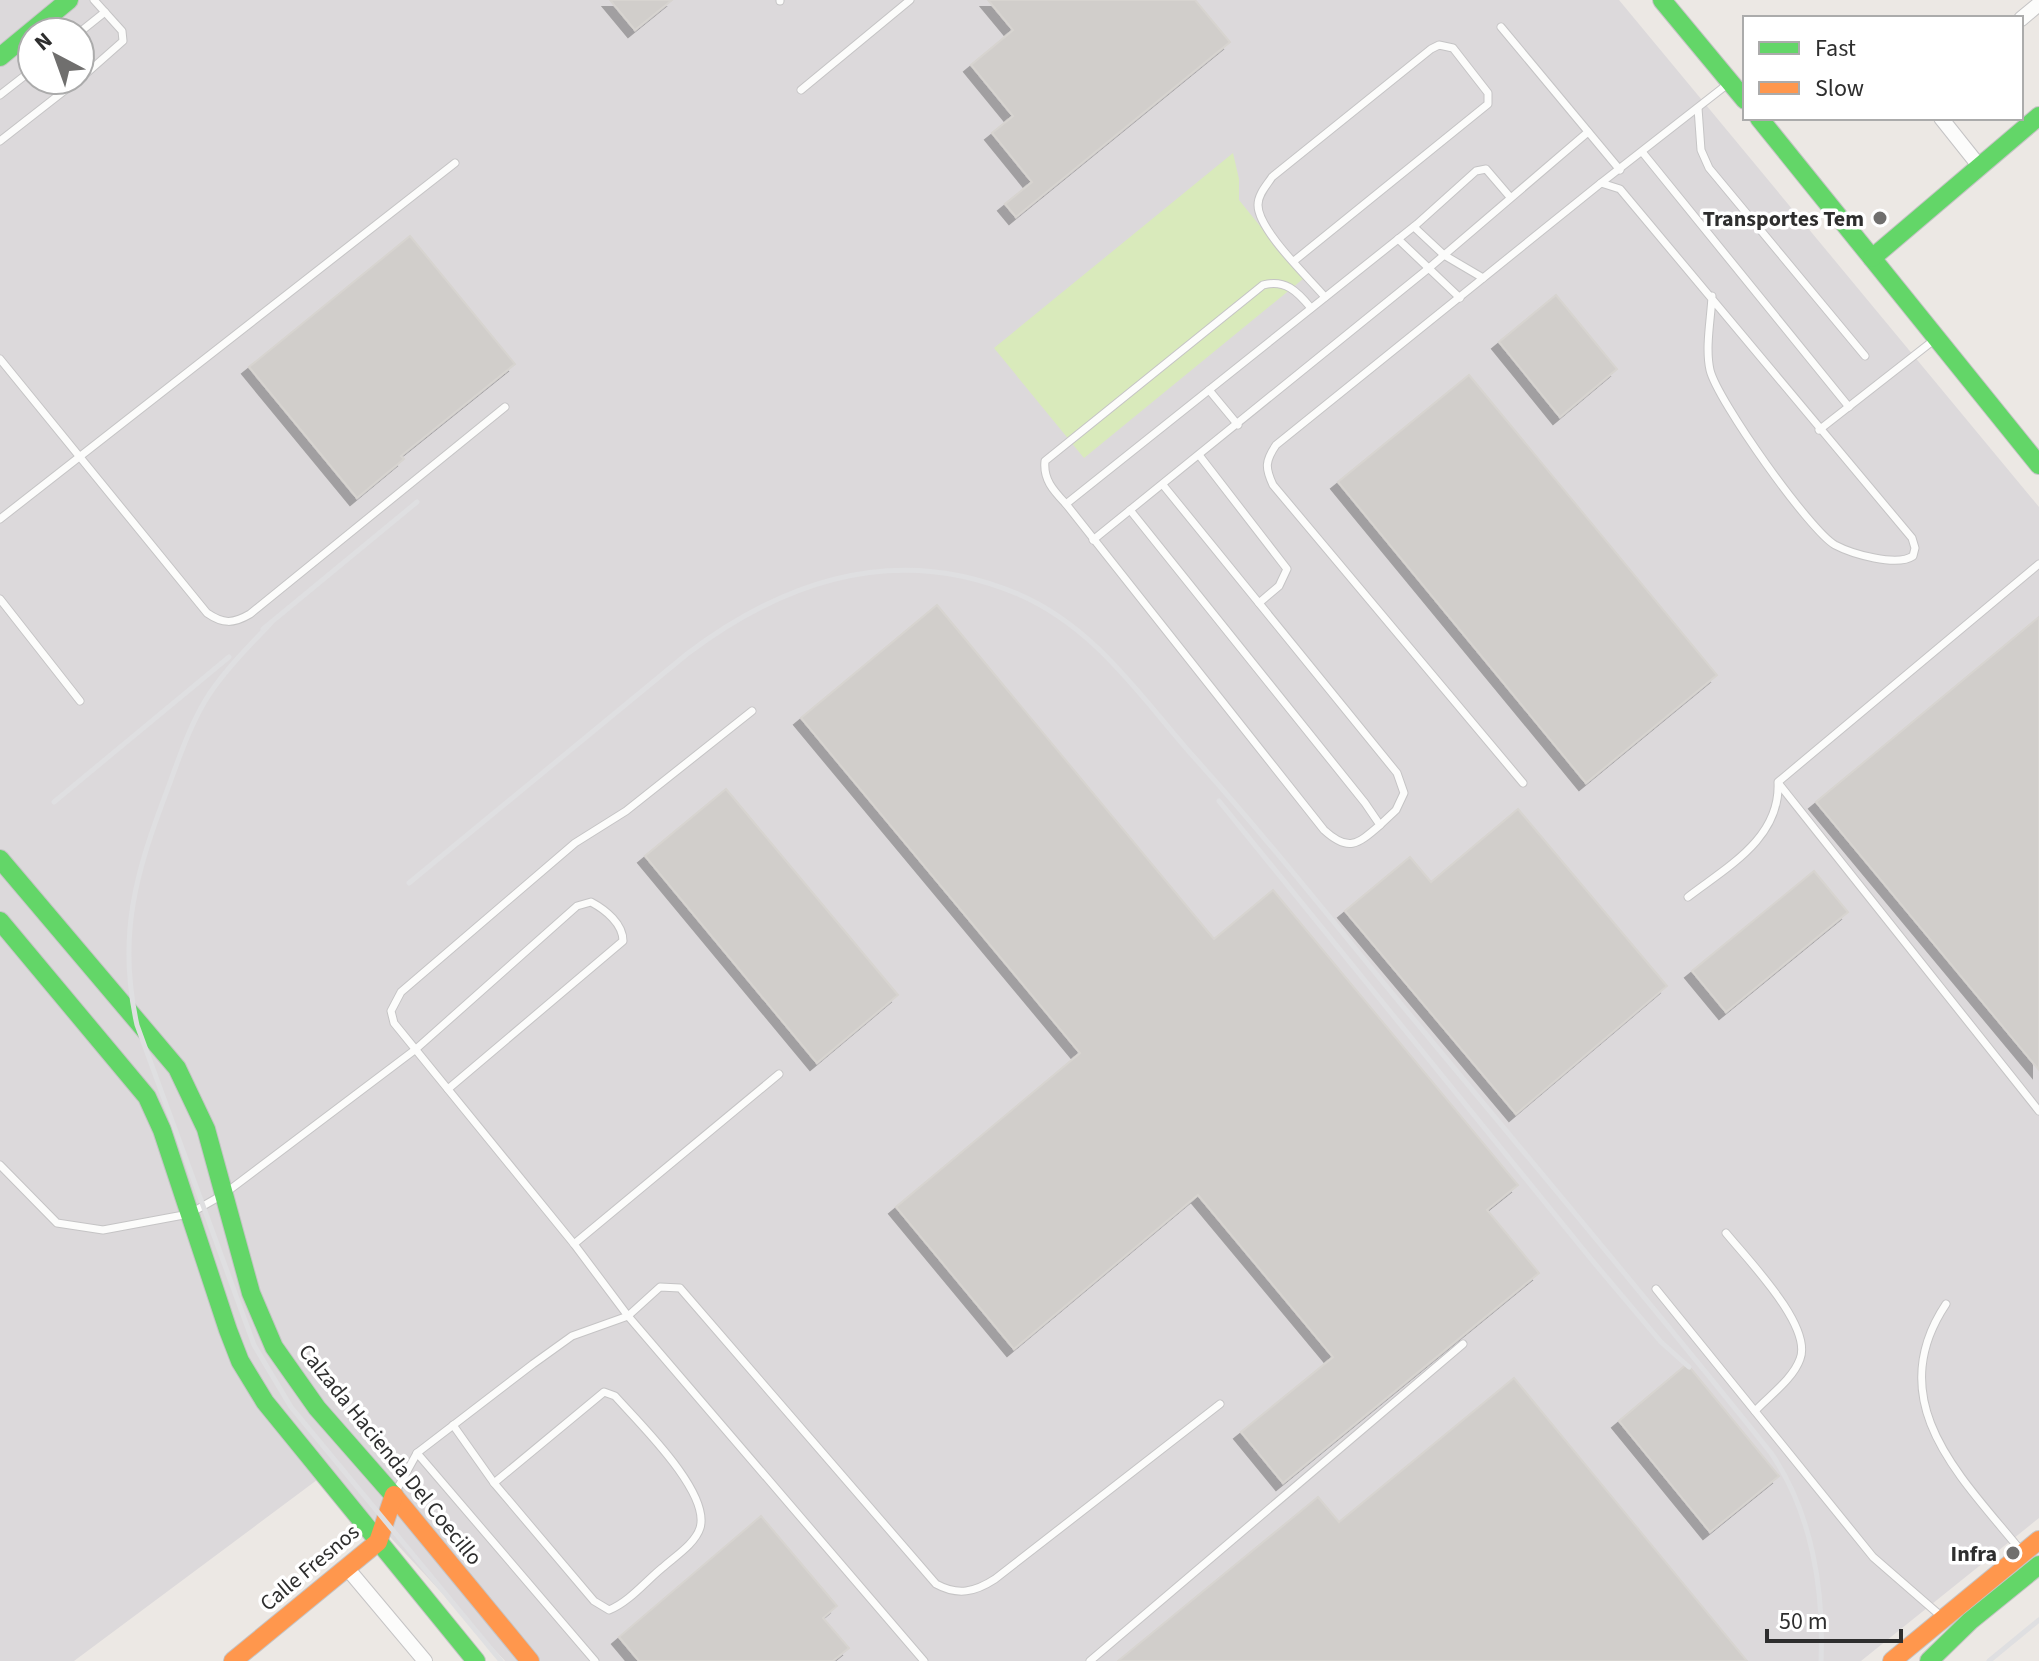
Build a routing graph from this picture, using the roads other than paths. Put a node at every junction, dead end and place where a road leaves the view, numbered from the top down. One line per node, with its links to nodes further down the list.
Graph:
1 (69, 0): 10 (main road)
2 (94, 0): 6 (lane)
3 (910, 0): 14 (lane)
4 (1662, 0): 13 (main road)
5 (2039, 4): 7 (street)
6 (105, 12): 8 (lane); 11 (lane)
7 (2023, 17)
8 (96, 19)
9 (1501, 27): 22 (lane)
10 (0, 57)
11 (96, 64)
12 (16, 82): 15 (lane)
13 (1730, 82): 17 (main road); 18 (lane)
14 (801, 90)
15 (0, 95)
16 (57, 96): 23 (lane)
17 (1743, 98)
18 (1698, 108): 24 (lane); 42 (lane)
19 (2039, 116): 26 (main road)
20 (1761, 120): 33 (main road)
21 (1943, 120): 26 (street)
22 (1588, 132): 27 (lane); 29 (lane)
23 (0, 141)
24 (1643, 153): 27 (lane); 46 (lane)
25 (455, 163): 50 (lane)
26 (1980, 167): 33 (main road)
27 (1620, 170): 28 (lane)
28 (1601, 183): 36 (lane); 37 (lane)
29 (1510, 197): 30 (lane); 32 (lane)
30 (1414, 227): 31 (lane); 32 (lane)
31 (1398, 239): 35 (lane); 38 (lane)
32 (1444, 255): 35 (lane); 36 (lane)
33 (1872, 258): 41 (main road)
34 (1294, 261): 34 (lane); 38 (lane)
35 (1429, 268): 39 (lane); 47 (lane)
36 (1483, 278): 39 (lane)
37 (1712, 296): 48 (lane); 48 (lane)
38 (1325, 297): 40 (lane)
39 (1460, 298): 63 (lane)
40 (1311, 308): 44 (lane); 53 (lane)
41 (1936, 339): 46 (lane); 51 (main road)
42 (1865, 356)
43 (0, 359): 50 (lane)
44 (1209, 390): 47 (lane); 53 (lane)
45 (505, 407): 50 (lane)
46 (1849, 407): 48 (lane)
47 (1238, 425): 49 (lane)
48 (1819, 430)
49 (1199, 455): 52 (lane); 59 (lane)
50 (79, 458): 55 (lane)
51 (2039, 465)
52 (1163, 485): 54 (lane); 59 (lane)
53 (1066, 504): 56 (lane)
54 (1130, 510): 56 (lane); 64 (lane)
55 (0, 519)
56 (1093, 540): 64 (lane)
57 (2039, 564): 62 (lane)
58 (0, 599): 60 (lane)
59 (1259, 603): 64 (lane)
60 (80, 701)
61 (752, 711): 68 (lane)
62 (1778, 782): 66 (lane); 71 (lane)
63 (1523, 783)
64 (1380, 825)
65 (0, 859): 73 (main road, Calzada Hacienda Del Coecillo)
66 (1688, 897)
67 (0, 921): 74 (main road)
68 (416, 1049): 70 (lane); 70 (lane); 73 (lane)
69 (779, 1074): 76 (lane)
70 (448, 1089): 76 (lane)
71 (2039, 1111)
72 (0, 1165): 74 (lane)
73 (224, 1194): 74 (lane); 86 (main road, Calzada Hacienda Del Coecillo)
74 (189, 1214): 88 (main road)
75 (1726, 1233): 82 (lane)
76 (574, 1244): 79 (lane)
77 (1656, 1289): 82 (lane)
78 (1946, 1304): 89 (lane)
79 (628, 1316): 81 (lane); 83 (lane); 98 (lane)
80 (1463, 1344): 99 (lane)
81 (1220, 1404)
82 (1755, 1411): 92 (lane)
83 (453, 1425): 84 (lane); 85 (lane)
84 (417, 1453): 86 (lane); 97 (lane)
85 (494, 1483): 85 (lane)
86 (394, 1495): 88 (main road, Calle Fresnos); 96 (main road, Calzada Hacienda Del Coecillo)
87 (2039, 1540): 89 (main road)
88 (378, 1542): 91 (main road, Calle Fresnos); 95 (main road)
89 (2023, 1553): 92 (main road)
90 (2039, 1565): 101 (main road)
91 (347, 1568): 93 (main road, Calle Fresnos); 94 (street)
92 (1943, 1619): 100 (main road)
93 (233, 1661)
94 (425, 1661)
95 (476, 1661)
96 (530, 1661)
97 (595, 1661)
98 (924, 1661)
99 (1090, 1661)
100 (1892, 1661)
101 (1929, 1661)

